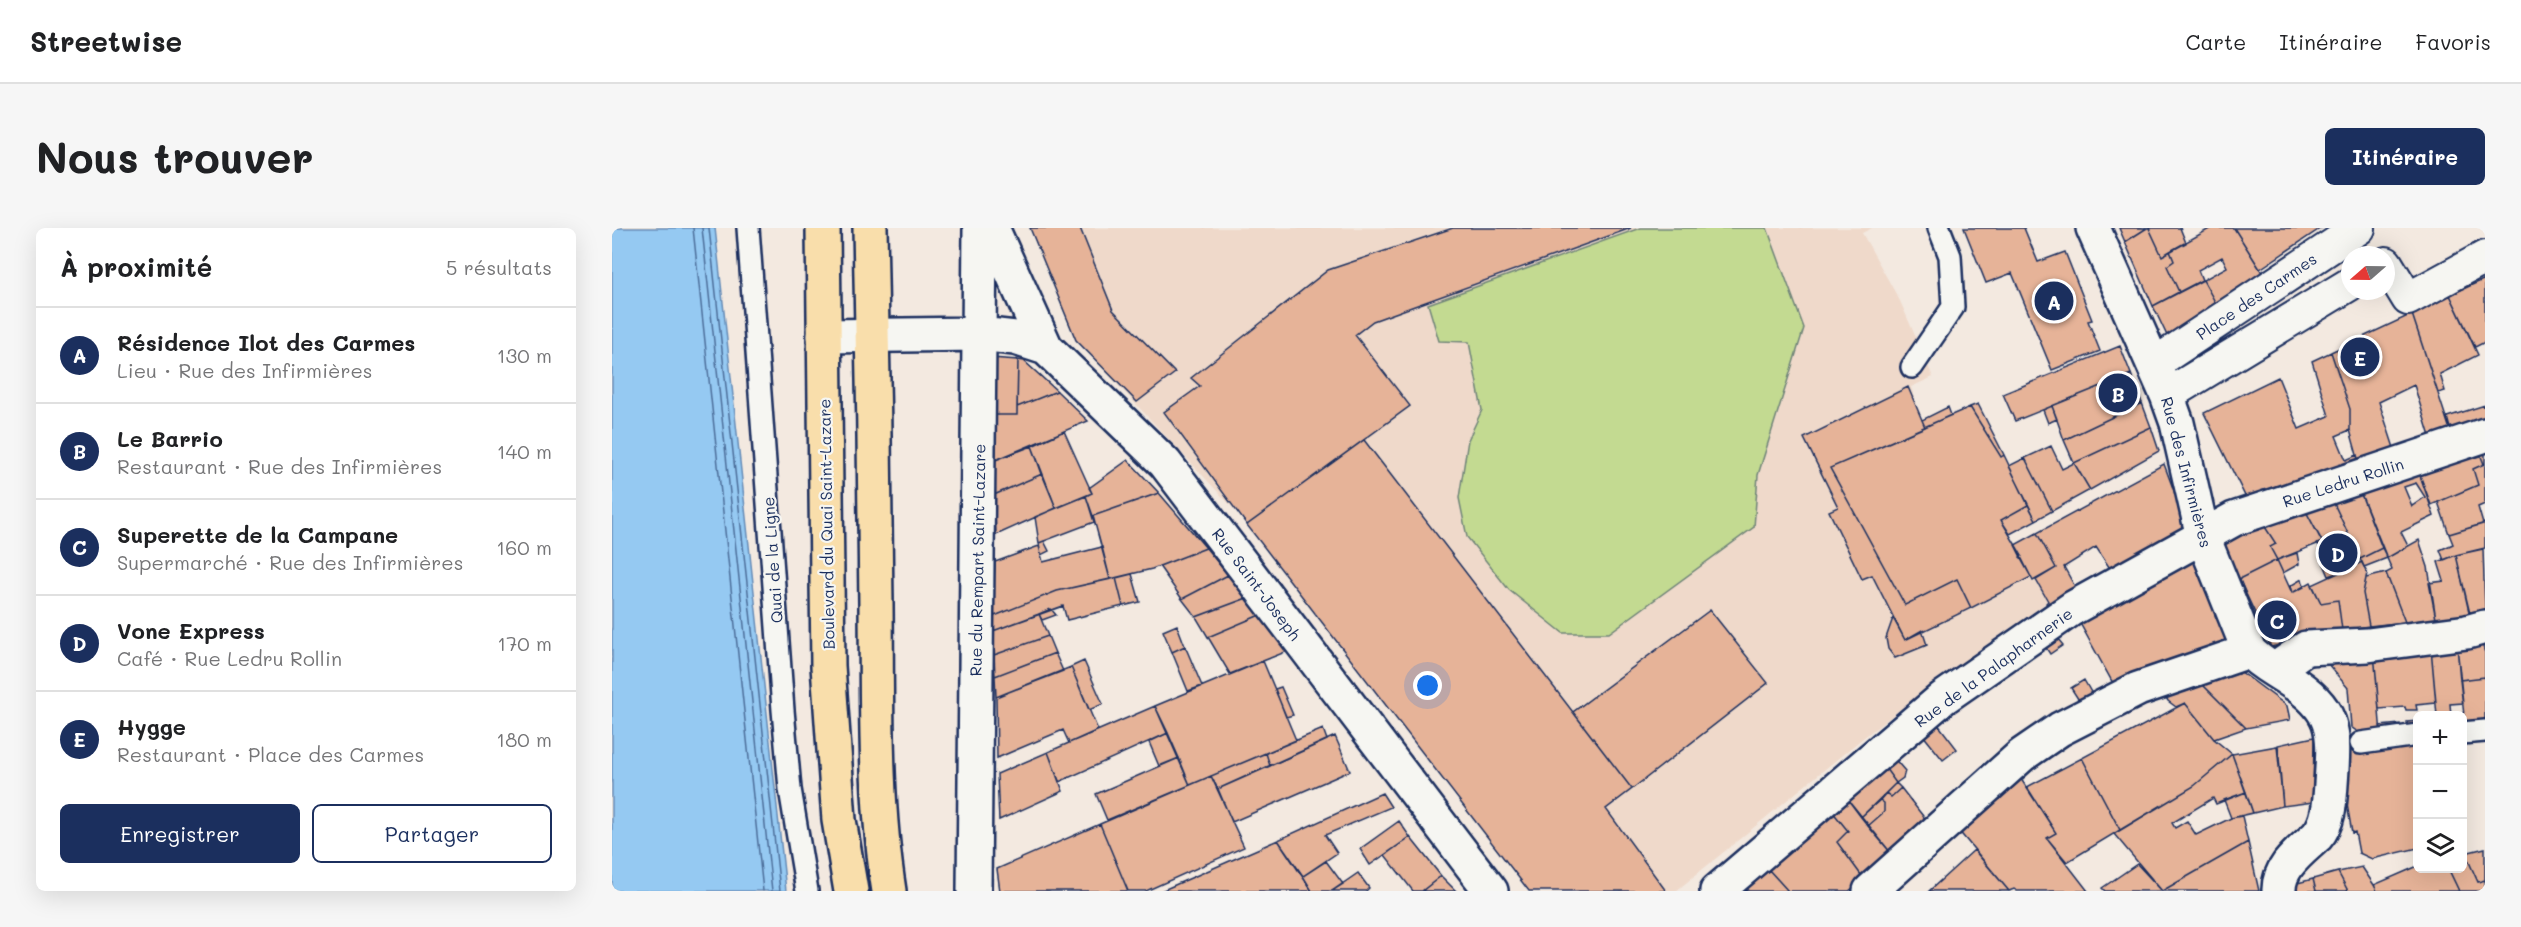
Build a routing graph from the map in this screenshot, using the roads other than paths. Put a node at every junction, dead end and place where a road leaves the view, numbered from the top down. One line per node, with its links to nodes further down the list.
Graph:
1 (748, 228): 27 (lane, Quai de la Ligne)
2 (823, 228): 14 (main road, Boulevard du Quai Saint-Lazare)
3 (870, 228): 13 (main road)
4 (980, 228): 12 (street, Rue du Rempart Saint-Lazare)
5 (992, 228): 15 (street)
6 (1939, 228): 17 (lane)
7 (2093, 228): 16 (street, Rue des Infirmières)
8 (2358, 228): 16 (street, Place des Carmes)
9 (2485, 257): 10 (street)
10 (2395, 278)
11 (2341, 289): 18 (street)
12 (980, 334): 13 (street, Rue Saint-Joseph); 15 (street, Rue Saint-Joseph); 30 (street, Rue du Rempart Saint-Lazare)
13 (872, 335): 14 (street, Rue Saint-Joseph); 29 (main road)
14 (824, 336): 28 (main road, Boulevard du Quai Saint-Lazare)
15 (1046, 348): 31 (street, Rue Saint-Joseph)
16 (2154, 364): 18 (street, Rue des Infirmières)
17 (1912, 367)
18 (2167, 395): 20 (street, Rue des Infirmières)
19 (2485, 435): 20 (street, Rue Ledru Rollin)
20 (2203, 537): 22 (street, Rue des Infirmières); 32 (street, Rue de la Palapharnerie)
21 (2485, 627): 22 (street)
22 (2261, 660): 26 (street); 33 (street)
23 (2485, 731): 24 (lane)
24 (2467, 733)
25 (2413, 736): 26 (lane)
26 (2348, 744): 34 (street)
27 (807, 891)
28 (851, 891)
29 (890, 891)
30 (974, 891)
31 (1491, 891)
32 (1718, 891)
33 (1870, 891)
34 (2279, 891)

